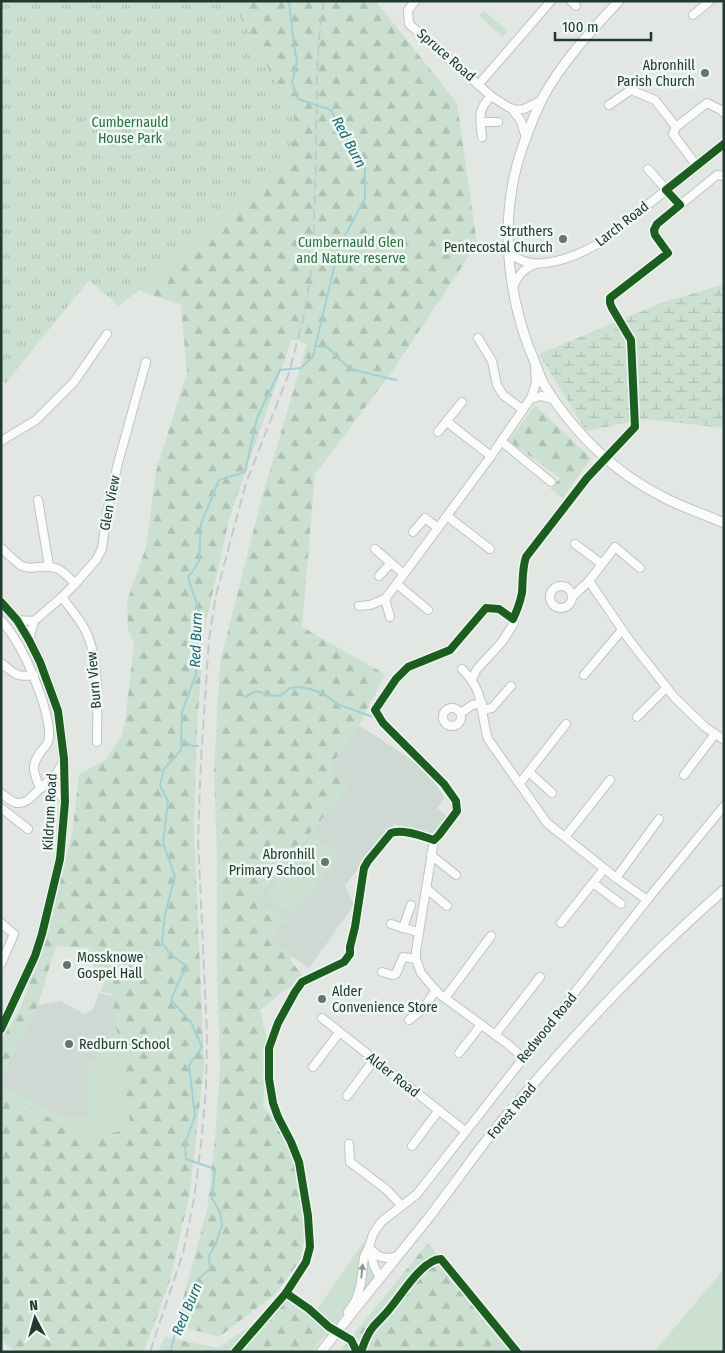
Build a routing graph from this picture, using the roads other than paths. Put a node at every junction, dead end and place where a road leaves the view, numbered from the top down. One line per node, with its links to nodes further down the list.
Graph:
1 (415, 1): 7 (street, Spruce Road)
2 (551, 1): 7 (street, Spruce Road)
3 (618, 1): 10 (street)
4 (710, 1): 5 (street)
5 (693, 15)
6 (625, 81): 8 (street)
7 (479, 84): 9 (street, Spruce Road)
8 (631, 90): 11 (street); 16 (street)
9 (491, 96): 12 (street, Spruce Road); 14 (street)
10 (542, 100): 12 (street); 18 (street)
11 (609, 105)
12 (512, 109): 18 (street, Spruce Road)
13 (724, 113): 16 (street)
14 (481, 122): 15 (street); 17 (street)
15 (498, 122)
16 (676, 127): 20 (street)
17 (482, 137)
18 (526, 138): 26 (street)
19 (724, 144): 20 (street, Larch Road)
20 (696, 165): 23 (street, Larch Road)
21 (648, 169): 23 (street)
22 (724, 176): 24 (street)
23 (666, 190): 24 (street); 27 (street, Larch Road)
24 (680, 205): 25 (street)
25 (663, 246)
26 (509, 248): 27 (street, Larch Road); 28 (street)
27 (538, 263): 28 (street, Larch Road)
28 (512, 287): 32 (street)
29 (107, 334): 39 (street)
30 (478, 338): 36 (street)
31 (146, 362): 61 (street, Glen View)
32 (534, 362): 33 (street); 34 (street)
33 (530, 399): 34 (street); 36 (street)
34 (553, 399): 45 (street)
35 (462, 402): 37 (street)
36 (522, 409): 40 (street)
37 (446, 422): 38 (street); 41 (street)
38 (438, 432)
39 (1, 441)
40 (501, 441): 41 (street); 42 (street)
41 (491, 456): 44 (street)
42 (551, 482)
43 (38, 500): 56 (street)
44 (446, 516): 48 (street); 53 (street)
45 (711, 517): 46 (street); 47 (street)
46 (724, 519)
47 (724, 523)
48 (438, 528): 49 (street); 58 (street)
49 (413, 532)
50 (575, 544): 55 (street)
51 (1, 548): 56 (street)
52 (375, 549): 54 (street)
53 (490, 549)
54 (391, 563): 58 (street); 59 (street)
55 (602, 564): 57 (street); 60 (street)
56 (49, 566): 61 (street)
57 (640, 568)
58 (404, 574): 62 (street)
59 (379, 576)
60 (589, 581): 64 (street); 74 (street)
61 (75, 584): 63 (street, Glen View)
62 (397, 584): 65 (street); 68 (street)
63 (62, 597): 71 (street, Glen View); 89 (street, Burn View)
64 (572, 597)
65 (386, 599): 67 (street); 69 (street)
66 (1, 602): 70 (street, Kildrum Road)
67 (359, 606)
68 (428, 610)
69 (390, 617)
70 (17, 620): 71 (street); 75 (street, Kildrum Road)
71 (34, 621): 75 (street)
72 (514, 623): 80 (street)
73 (3, 625): 78 (street)
74 (622, 630): 79 (street); 82 (street)
75 (29, 640): 90 (street, Kildrum Road)
76 (1, 663): 78 (street)
77 (462, 669): 80 (street)
78 (34, 675): 95 (street)
79 (584, 675)
80 (472, 679): 83 (street)
81 (511, 686): 83 (street)
82 (666, 688): 85 (street); 87 (street)
83 (482, 706): 84 (street); 94 (street)
84 (461, 713)
85 (637, 717)
86 (566, 724): 91 (street)
87 (715, 734): 88 (street); 92 (street)
88 (724, 740)
89 (96, 742)
90 (64, 759): 95 (street); 98 (street, Kildrum Road)
91 (529, 772): 94 (street); 96 (street)
92 (684, 775)
93 (610, 780): 103 (street)
94 (520, 783): 103 (street)
95 (42, 787): 97 (street); 98 (street)
96 (552, 793)
97 (1, 794)
98 (65, 802): 131 (street, Kildrum Road)
99 (724, 806): 112 (street, Redwood Road)
100 (1, 808): 102 (street)
101 (659, 819): 108 (street)
102 (28, 829)
103 (565, 837): 106 (street)
104 (434, 840): 105 (street)
105 (431, 855): 107 (street); 110 (street)
106 (604, 869): 108 (street); 109 (street)
107 (456, 875)
108 (616, 878): 112 (street)
109 (593, 883): 113 (street); 118 (street)
110 (426, 888): 115 (street); 120 (street)
111 (724, 890): 145 (street, Forest Road)
112 (647, 900): 135 (street, Redwood Road)
113 (621, 904)
114 (411, 905): 119 (street)
115 (447, 906)
116 (1, 923): 123 (street)
117 (392, 924): 119 (street)
118 (561, 924)
119 (403, 928): 120 (street)
120 (419, 932): 122 (street)
121 (491, 936): 127 (street)
122 (416, 959): 124 (street); 126 (street)
123 (1, 964)
124 (382, 972)
125 (540, 977): 133 (street)
126 (436, 990): 127 (street); 129 (street)
127 (444, 998): 130 (street)
128 (322, 1018): 132 (street, Alder Road)
129 (409, 1020)
130 (481, 1025): 133 (street); 134 (street)
131 (1, 1029)
132 (339, 1033): 136 (street, Alder Road); 137 (street)
133 (495, 1035): 135 (street)
134 (459, 1053)
135 (524, 1058): 140 (street, Redwood Road)
136 (374, 1060): 138 (street); 139 (street, Alder Road)
137 (313, 1067)
138 (347, 1096)
139 (438, 1110): 140 (street, Alder Road); 142 (street)
140 (465, 1131): 143 (street, Redwood Road)
141 (350, 1144): 143 (street)
142 (412, 1146)
143 (402, 1206): 144 (street, Redwood Road)
144 (369, 1246): 145 (street); 146 (street); 147 (street, Redwood Road, one-way to 144)
145 (397, 1256): 146 (street, Forest Road)
146 (380, 1278): 147 (street, Forest Road)
147 (324, 1348)

